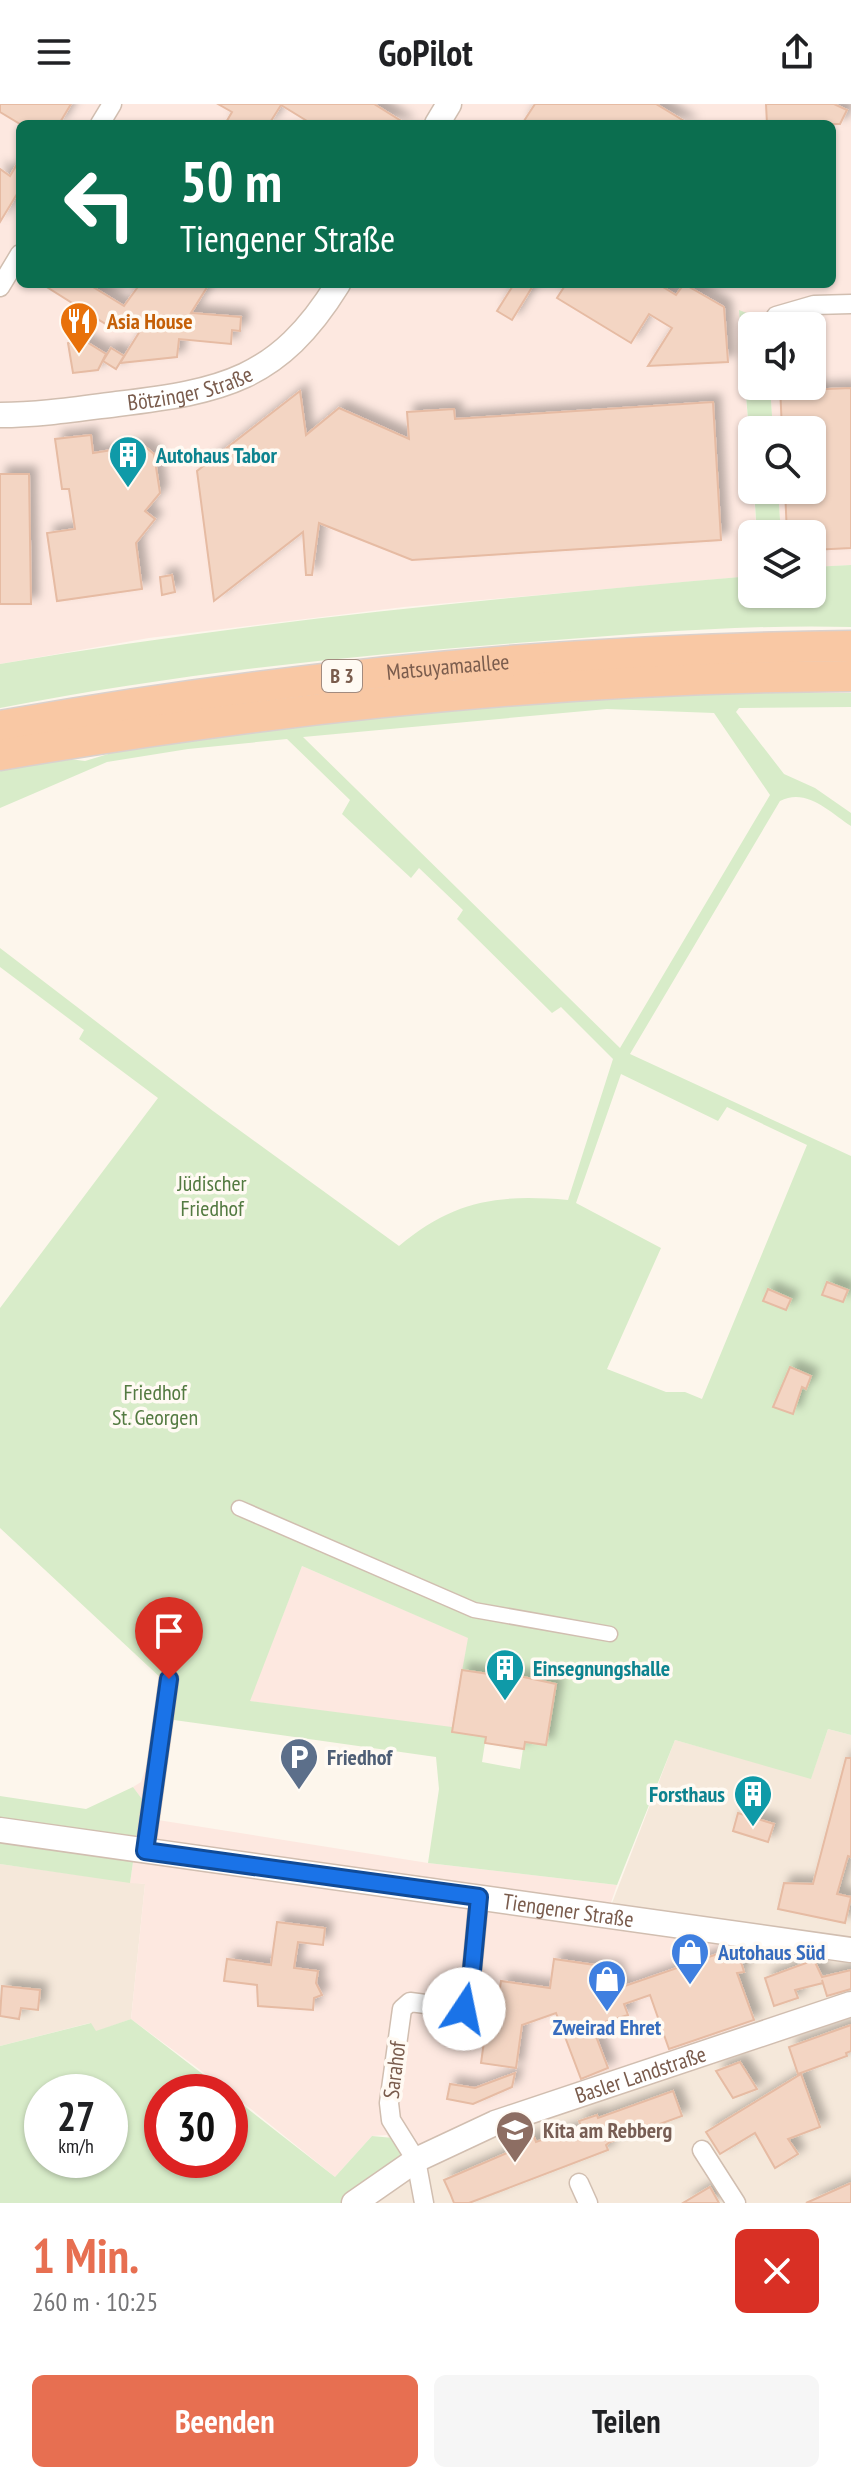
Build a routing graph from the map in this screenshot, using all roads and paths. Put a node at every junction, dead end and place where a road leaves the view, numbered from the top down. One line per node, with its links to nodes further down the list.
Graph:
1 (16, 261): 2 (street)
2 (0, 287)
3 (336, 288): 6 (street, Bötzinger Straße)
4 (851, 304): 5 (street)
5 (790, 312)
6 (0, 415)
7 (851, 646): 9 (highway, Matsuyamaallee / B 3)
8 (851, 676): 10 (highway, Matsuyamaallee / B 3)
9 (0, 726)
10 (0, 755)
11 (239, 1508): 12 (street)
12 (610, 1634)
13 (169, 1679): 15 (street)
14 (0, 1830): 15 (street, Tiengener Straße)
15 (145, 1851): 16 (street, Tiengener Straße)
16 (479, 1897): 17 (street, Tiengener Straße); 20 (street, Sarahof)
17 (851, 1950)
18 (851, 2004): 20 (street, Basler Landstraße)
19 (702, 2150): 25 (street)
20 (416, 2160): 22 (street, Basler Landstraße); 23 (street)
21 (579, 2183): 24 (street)
22 (354, 2203)
23 (424, 2203)
24 (588, 2203)
25 (736, 2203)

